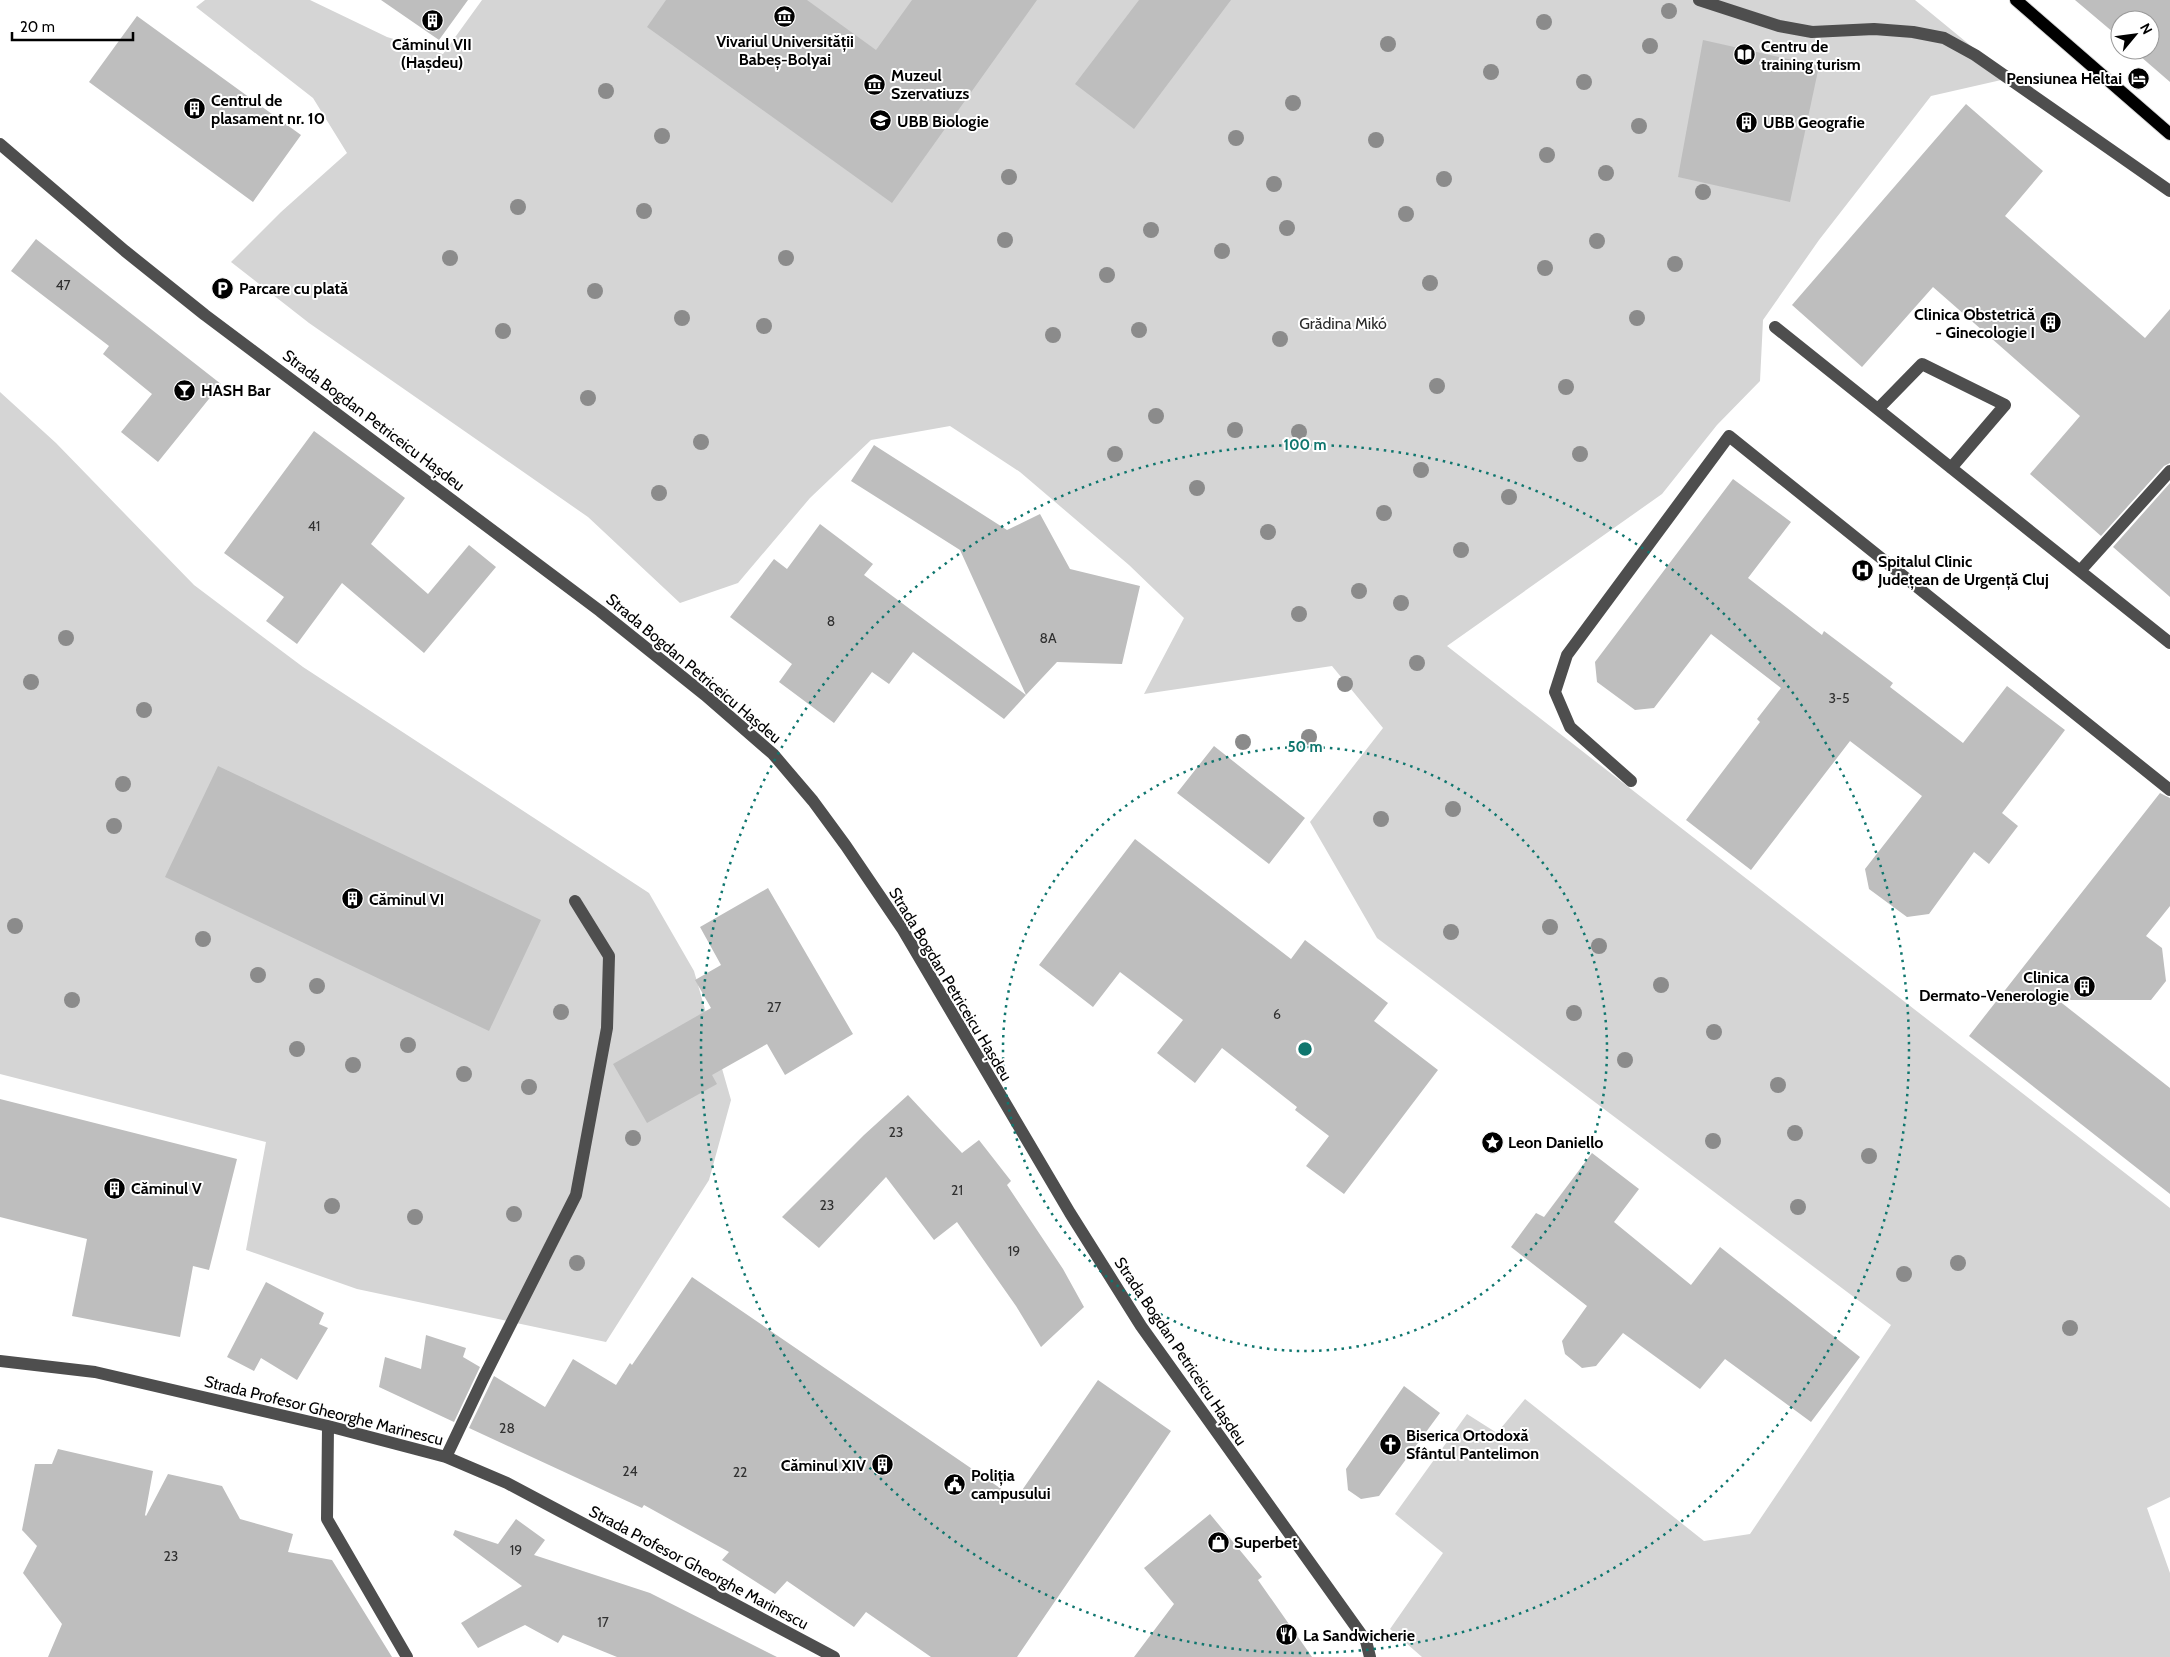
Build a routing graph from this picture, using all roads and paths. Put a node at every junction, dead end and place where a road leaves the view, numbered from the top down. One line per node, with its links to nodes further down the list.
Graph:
1 (1699, 0): 5 (street)
2 (2016, 0): 3 (main road)
3 (2170, 134)
4 (0, 144): 20 (street, Strada Bogdan Petriceicu Hașdeu)
5 (2170, 191)
6 (1774, 327): 7 (street)
7 (1878, 409): 8 (street); 8 (street)
8 (1951, 468): 10 (street)
9 (2170, 471): 10 (street)
10 (2080, 571): 11 (street)
11 (2170, 643)
12 (1631, 781): 13 (street)
13 (2170, 790)
14 (575, 901): 17 (street)
15 (0, 1361): 16 (street, Strada Profesor Gheorghe Marinescu)
16 (328, 1426): 17 (street, Strada Profesor Gheorghe Marinescu); 18 (street)
17 (446, 1457): 19 (street, Strada Profesor Gheorghe Marinescu)
18 (407, 1657)
19 (834, 1657)
20 (1370, 1657)

